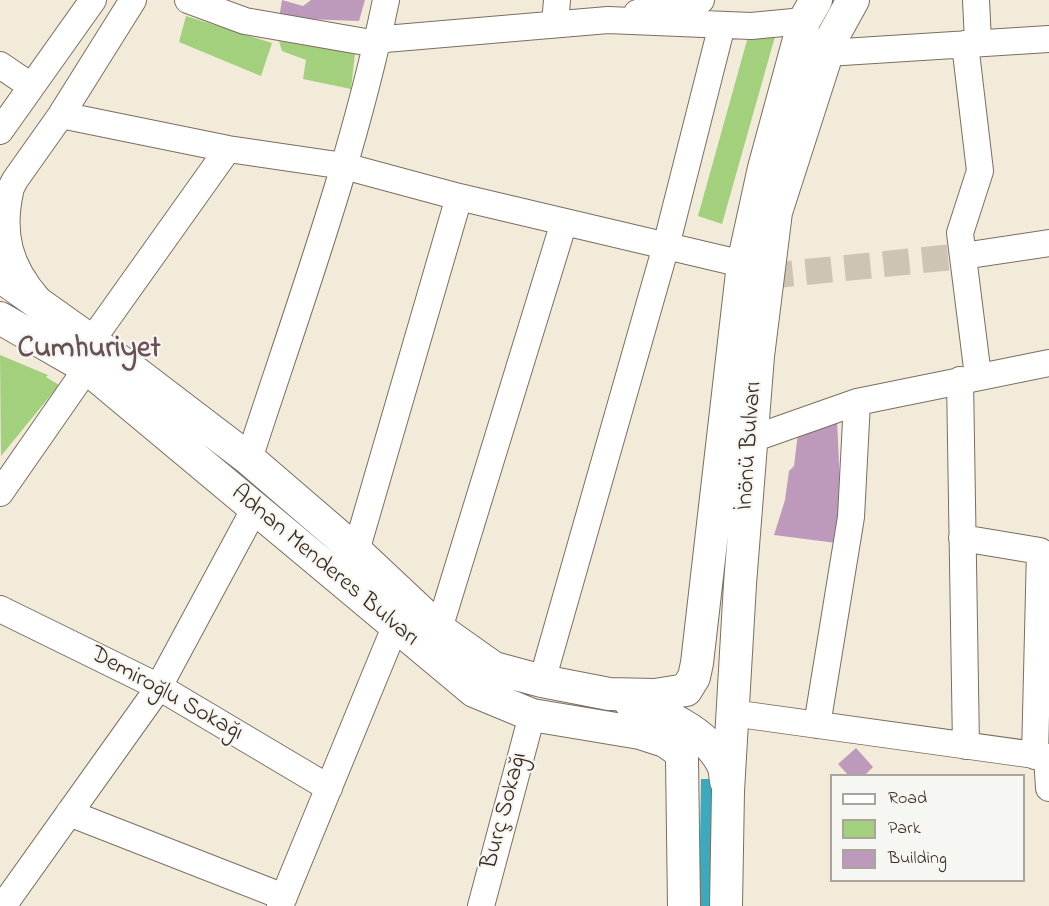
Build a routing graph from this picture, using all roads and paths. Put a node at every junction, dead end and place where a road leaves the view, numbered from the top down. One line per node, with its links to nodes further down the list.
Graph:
1 (93, 0): 17 (street)
2 (133, 0): 18 (street)
3 (188, 0): 14 (street)
4 (386, 0): 14 (street)
5 (701, 0): 10 (street)
6 (853, 0): 15 (main road, İnönü Bulvarı)
7 (976, 0): 13 (street)
8 (810, 11): 11 (street); 15 (main road); 28 (main road, İnönü Bulvarı)
9 (556, 12): 10 (street); 14 (street)
10 (608, 20): 11 (street)
11 (722, 25): 26 (street)
12 (1049, 39): 13 (street)
13 (972, 43): 15 (street); 27 (street)
14 (377, 44): 21 (street)
15 (830, 45): 36 (main road, İnönü Bulvarı)
16 (0, 65): 17 (street)
17 (32, 86): 19 (street)
18 (61, 115): 20 (street); 23 (street)
19 (0, 131)
20 (228, 149): 21 (street); 32 (street)
21 (345, 166): 22 (street); 37 (street)
22 (459, 196): 24 (street); 41 (street)
23 (5, 199): 30 (street)
24 (564, 222): 26 (street); 44 (street)
25 (1049, 243): 27 (street)
26 (666, 246): 28 (street); 46 (street)
27 (963, 256): 34 (street)
28 (743, 264): 45 (main road, İnönü Bulvarı)
29 (0, 276): 30 (main road, Adnan Menderes Bulvarı)
30 (50, 313): 32 (main road, Adnan Menderes Bulvarı)
31 (0, 318): 32 (main road, Adnan Menderes Bulvarı)
32 (89, 354): 37 (main road, Adnan Menderes Bulvarı); 38 (street); 39 (main road, Adnan Menderes Bulvarı)
33 (1049, 363): 34 (street)
34 (969, 378): 35 (street); 40 (street)
35 (857, 402): 36 (street); 51 (street)
36 (752, 439): 49 (main road, İnönü Bulvarı)
37 (249, 459): 41 (main road, Adnan Menderes Bulvarı)
38 (0, 494)
39 (255, 508): 43 (main road, Adnan Menderes Bulvarı); 47 (street)
40 (962, 538): 52 (street); 53 (street)
41 (356, 551): 44 (main road, Adnan Menderes Bulvarı)
42 (0, 609): 47 (street, Demiroğlu Sokağı)
43 (395, 627): 50 (main road, Adnan Menderes Bulvarı); 54 (street)
44 (439, 629): 46 (main road, Adnan Menderes Bulvarı)
45 (694, 677): 48 (main road, Adnan Menderes Bulvarı)
46 (542, 681): 48 (main road, Adnan Menderes Bulvarı)
47 (159, 687): 54 (street, Demiroğlu Sokağı); 57 (street)
48 (609, 694): 56 (main road, Adnan Menderes Bulvarı)
49 (732, 713): 51 (street); 56 (main road, İnönü Bulvarı)
50 (532, 715): 60 (street, Burç Sokağı); 61 (main road, Adnan Menderes Bulvarı)
51 (817, 725): 52 (street)
52 (966, 746): 53 (street)
53 (1044, 757): 55 (street)
54 (329, 788): 58 (street)
55 (1049, 788)
56 (728, 791): 62 (main road, İnönü Bulvarı)
57 (69, 813): 58 (street); 59 (street)
58 (282, 901)
59 (2, 905)
60 (481, 906)
61 (684, 906)
62 (726, 906)

